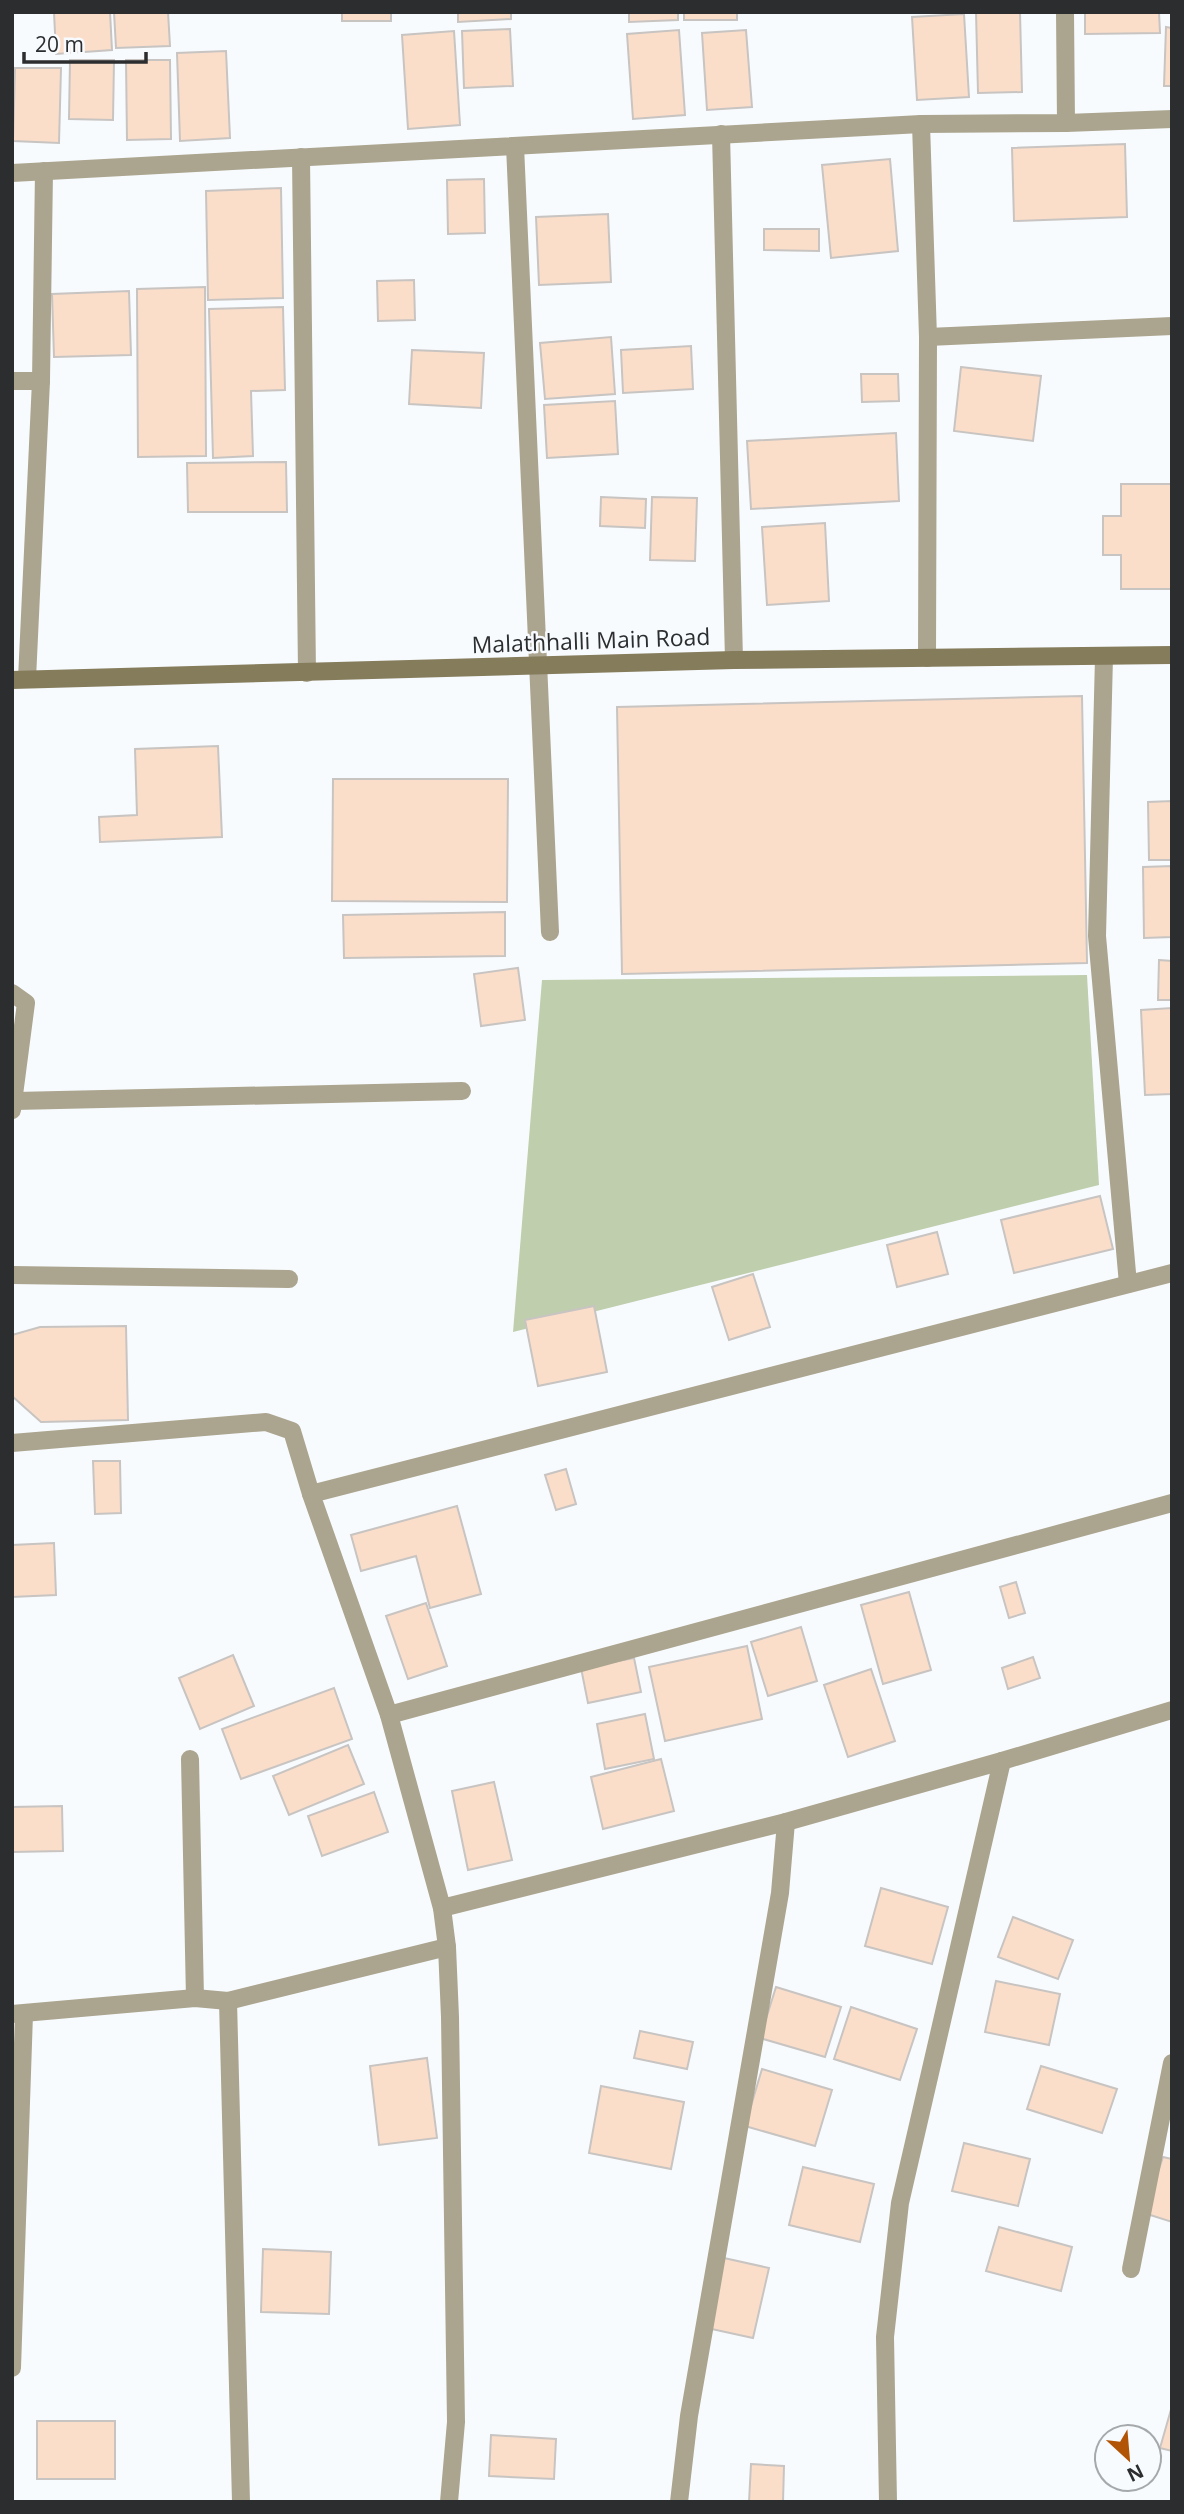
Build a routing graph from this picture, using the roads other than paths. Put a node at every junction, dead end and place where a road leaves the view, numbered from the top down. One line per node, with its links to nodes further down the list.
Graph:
1 (1065, 12): 3 (street)
2 (1172, 119): 3 (street)
3 (1066, 122): 4 (street)
4 (921, 124): 5 (street); 11 (street)
5 (720, 134): 6 (street); 17 (street)
6 (515, 146): 7 (street); 18 (street)
7 (301, 157): 8 (street); 19 (street)
8 (44, 171): 9 (street); 13 (street)
9 (12, 173)
10 (1172, 326): 11 (street)
11 (928, 337): 16 (street)
12 (12, 380): 13 (street)
13 (41, 381): 20 (street)
14 (1172, 655): 15 (main road, Malathhalli Main Road)
15 (1104, 657): 16 (main road, Malathhalli Main Road); 28 (street)
16 (927, 658): 17 (main road, Malathhalli Main Road)
17 (733, 660): 18 (main road, Malathhalli Main Road)
18 (538, 667): 19 (main road, Malathhalli Main Road); 21 (street)
19 (307, 673): 20 (main road, Malathhalli Main Road)
20 (19, 680)
21 (550, 932)
22 (12, 993): 24 (street)
23 (462, 1091): 24 (street)
24 (14, 1106)
25 (1172, 1273): 28 (street)
26 (12, 1275): 27 (street)
27 (289, 1279)
28 (1128, 1284): 30 (street)
29 (12, 1443): 30 (street)
30 (311, 1494): 33 (street)
31 (1172, 1503): 33 (street)
32 (1172, 1710): 35 (street)
33 (389, 1716): 37 (street)
34 (190, 1759): 39 (street)
35 (1002, 1762): 36 (street); 48 (street)
36 (786, 1822): 37 (street); 47 (street)
37 (442, 1908): 38 (street)
38 (447, 1947): 40 (street); 46 (street)
39 (194, 1998): 40 (street); 41 (street)
40 (228, 2001): 45 (street)
41 (18, 2014): 44 (street)
42 (1172, 2063): 43 (street)
43 (1130, 2269)
44 (12, 2368)
45 (241, 2502)
46 (449, 2502)
47 (679, 2502)
48 (888, 2502)

